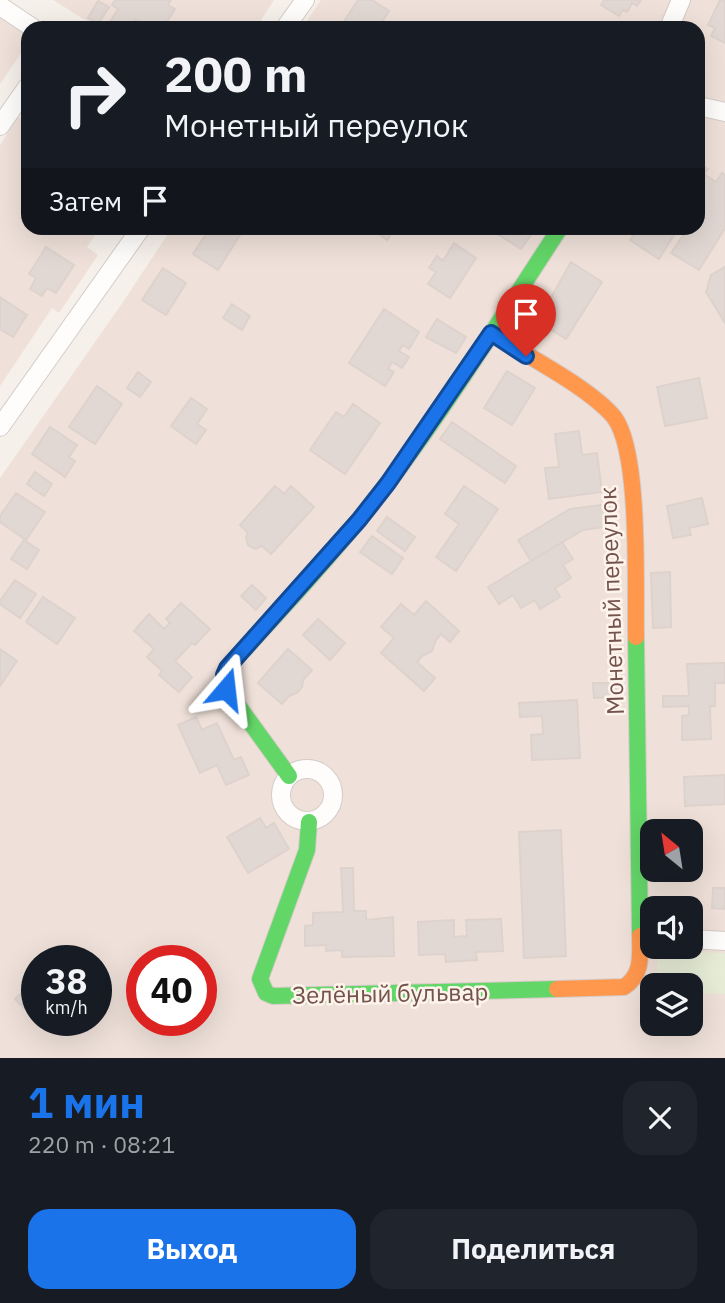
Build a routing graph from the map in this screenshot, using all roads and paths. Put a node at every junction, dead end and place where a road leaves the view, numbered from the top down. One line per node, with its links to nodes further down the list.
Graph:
1 (305, 0): 5 (street)
2 (681, 0): 6 (street)
3 (0, 6): 4 (street)
4 (22, 21)
5 (290, 21)
6 (672, 21)
7 (21, 96): 10 (street)
8 (705, 108): 9 (street)
9 (725, 112)
10 (0, 126)
11 (136, 235): 14 (street)
12 (555, 235): 13 (street)
13 (491, 333): 15 (street); 17 (street, Монетный переулок)
14 (0, 427)
15 (289, 776): 16 (street); 16 (street)
16 (309, 822): 20 (street, Зелёный бульвар)
17 (645, 896)
18 (703, 940): 19 (street)
19 (725, 941)
20 (641, 959)

